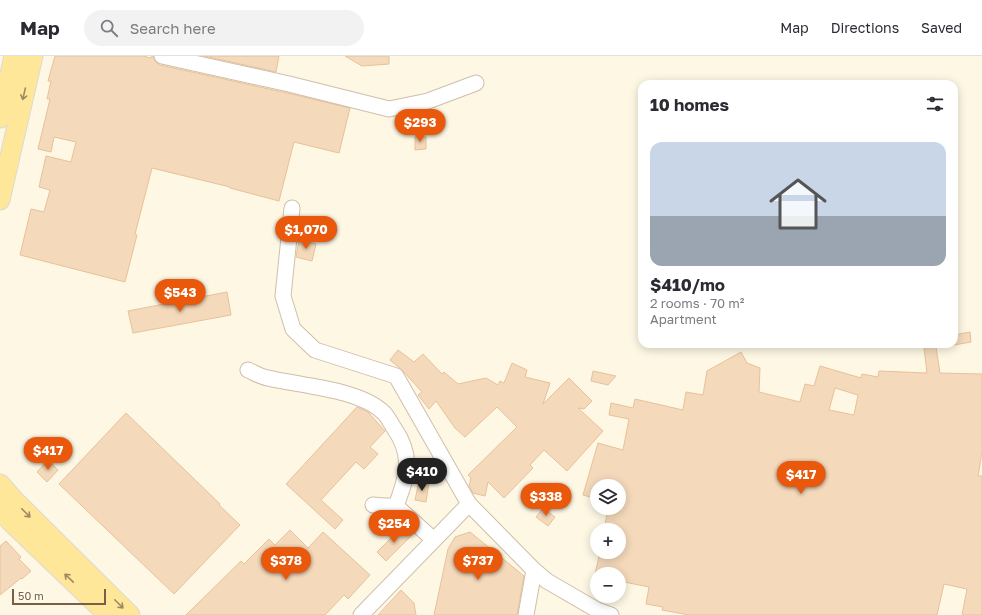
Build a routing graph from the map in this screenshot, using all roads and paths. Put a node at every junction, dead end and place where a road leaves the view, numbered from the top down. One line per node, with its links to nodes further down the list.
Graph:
1 (14, 56): 5 (main road)
2 (33, 56): 6 (main road, one-way to 6)
3 (162, 56): 4 (street)
4 (476, 84)
5 (0, 118)
6 (0, 200)
7 (292, 208): 10 (street)
8 (248, 370): 12 (street)
9 (0, 484): 17 (main road, one-way to 17)
10 (469, 504): 14 (street); 15 (street)
11 (373, 505): 12 (street)
12 (396, 506): 14 (street)
13 (0, 510): 16 (main road, one-way to 13)
14 (434, 540): 18 (street)
15 (534, 570): 19 (street); 20 (street)
16 (108, 615)
17 (130, 615)
18 (361, 615)
19 (526, 615)
20 (611, 615)

